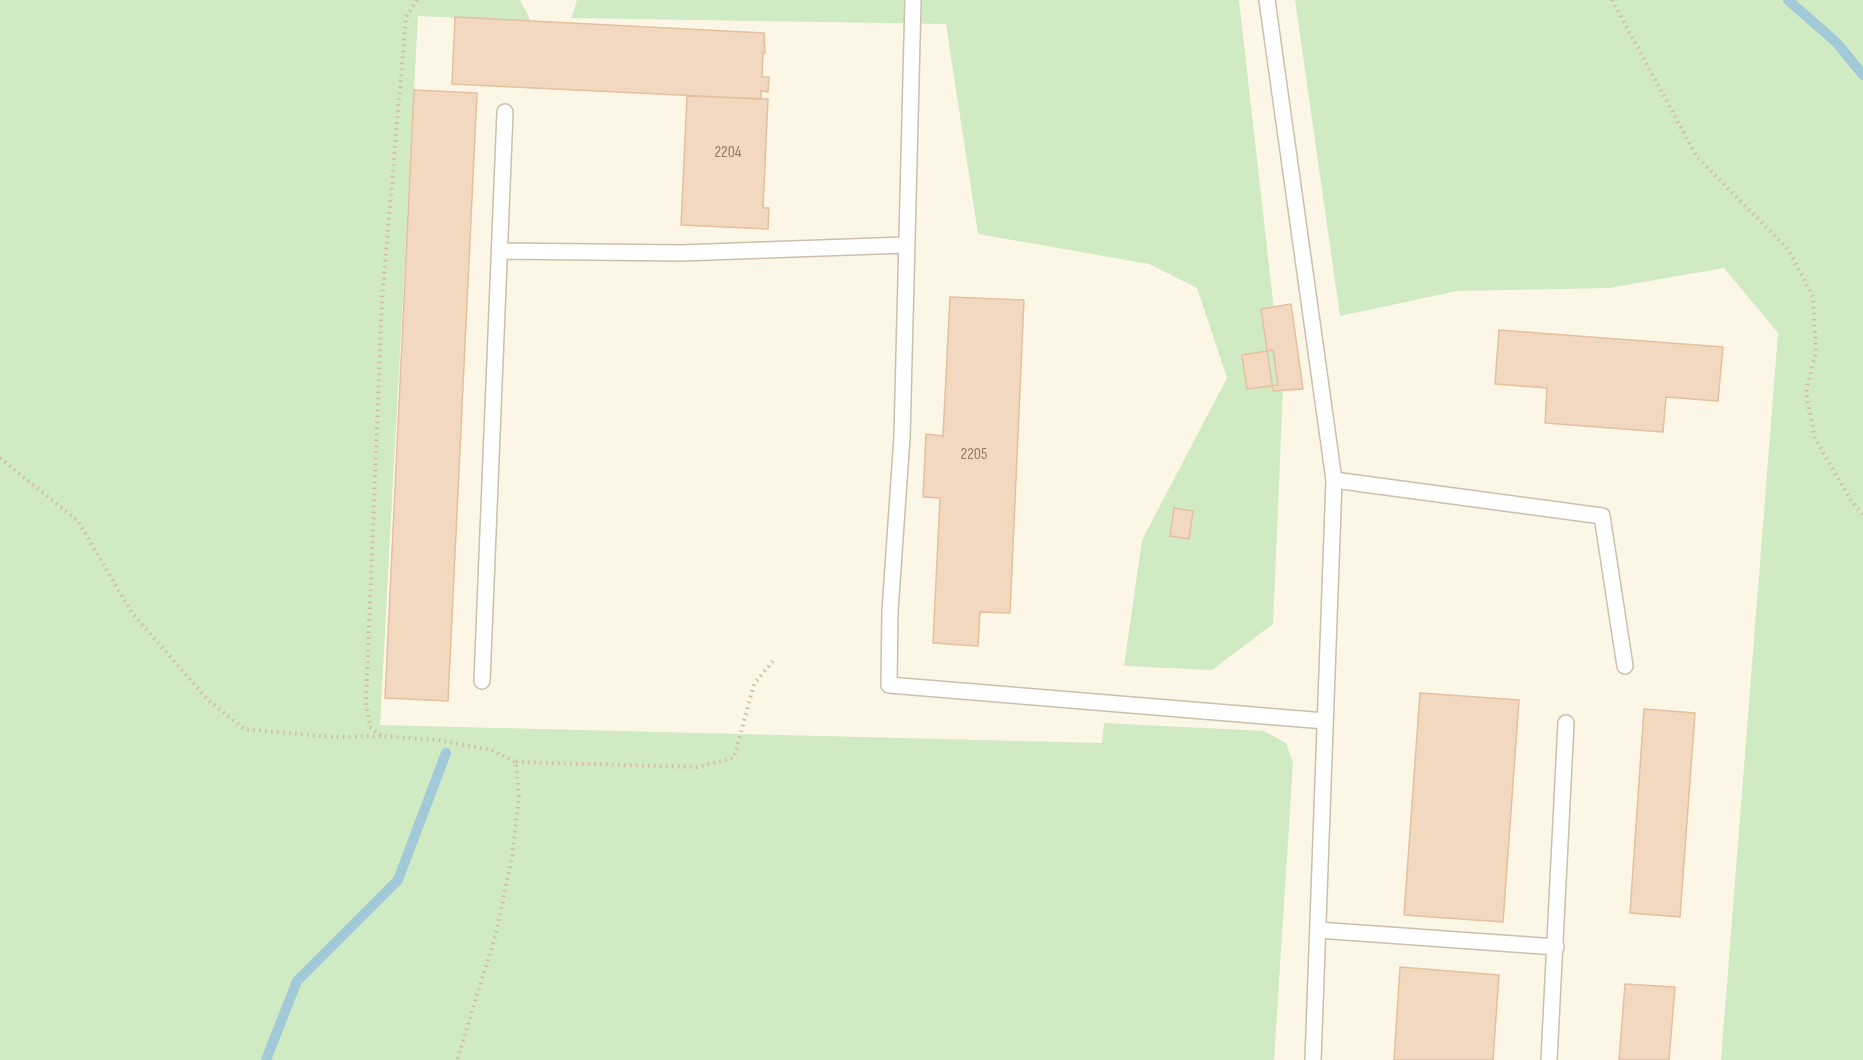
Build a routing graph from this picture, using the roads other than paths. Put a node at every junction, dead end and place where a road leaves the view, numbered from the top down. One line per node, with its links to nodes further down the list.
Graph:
1 (913, 0): 4 (lane)
2 (1267, 0): 6 (lane)
3 (505, 112): 5 (lane)
4 (905, 245): 5 (lane); 9 (lane)
5 (501, 251): 8 (lane)
6 (1334, 480): 7 (lane); 9 (lane)
7 (1624, 666)
8 (482, 681)
9 (1325, 721): 11 (lane)
10 (1566, 723): 12 (lane)
11 (1318, 930): 12 (lane); 13 (lane)
12 (1556, 947): 14 (lane)
13 (1313, 1060)
14 (1549, 1060)

